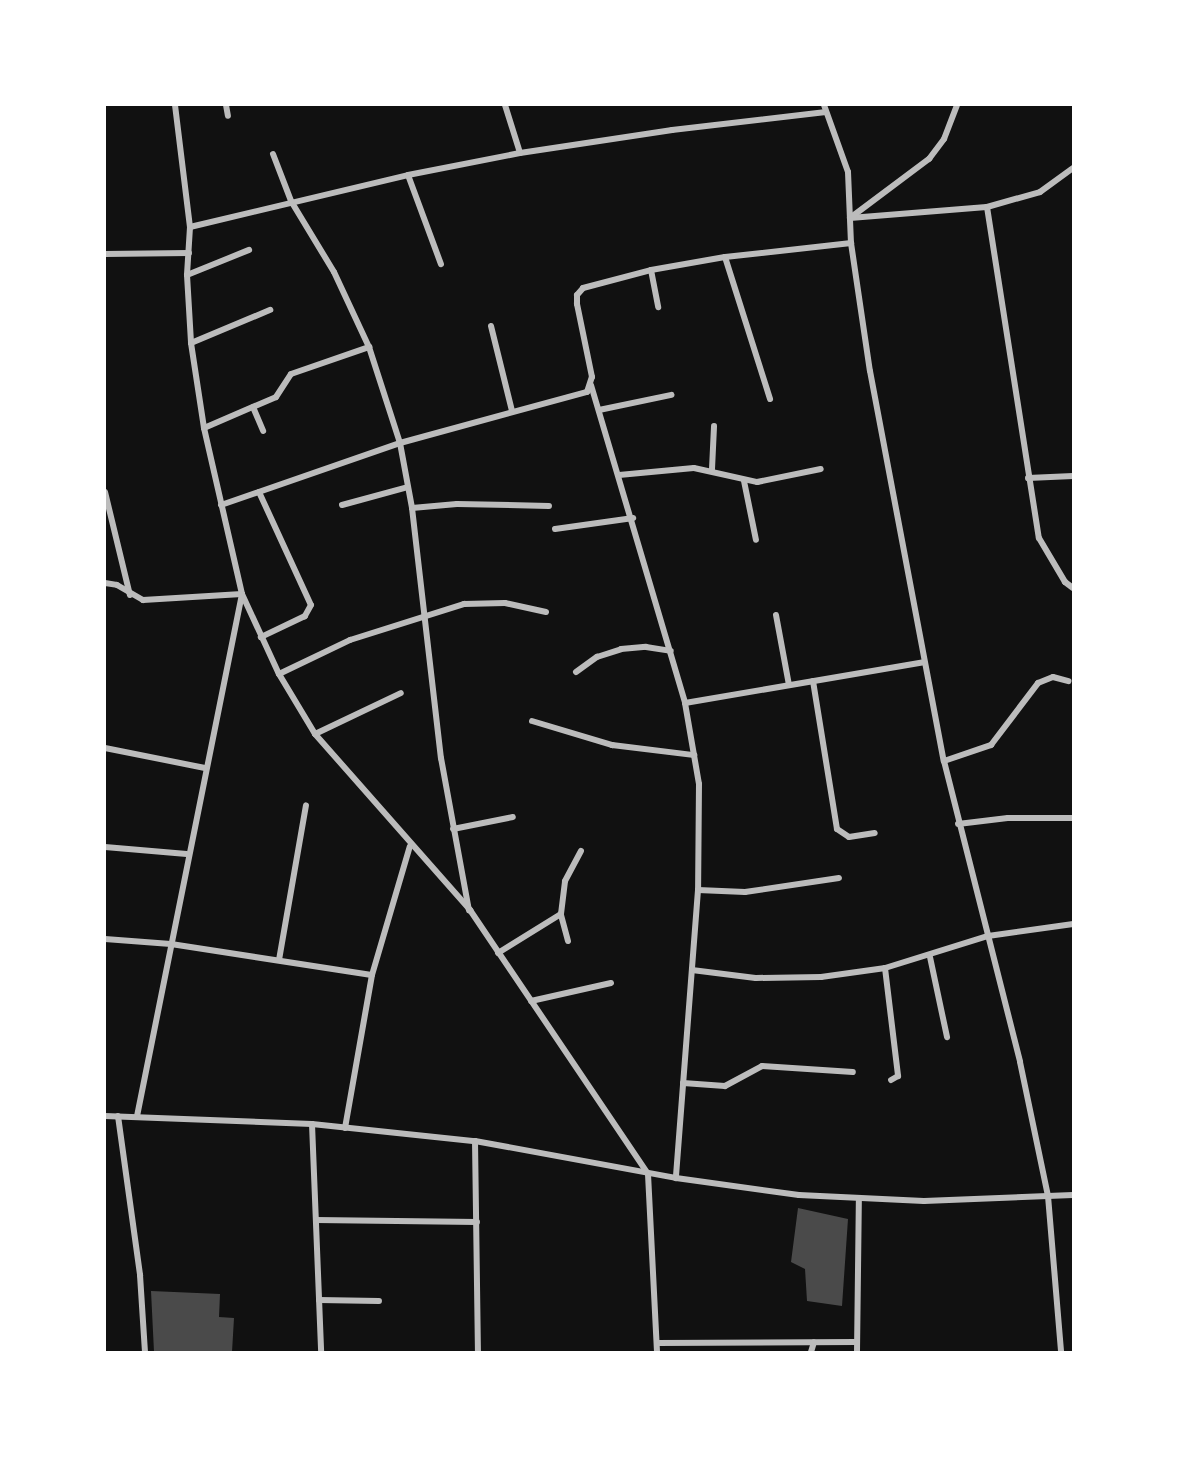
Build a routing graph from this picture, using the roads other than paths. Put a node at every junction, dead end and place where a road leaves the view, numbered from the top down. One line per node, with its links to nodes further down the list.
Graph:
1 (176, 105): 14 (street)
2 (226, 105): 6 (street)
3 (505, 105): 7 (street)
4 (957, 105): 13 (street)
5 (825, 109): 7 (street); 13 (street)
6 (228, 116)
7 (520, 153): 10 (street)
8 (273, 154): 11 (street)
9 (1073, 168): 12 (street)
10 (408, 175): 11 (street); 20 (street)
11 (291, 201): 14 (street); 27 (street)
12 (987, 207): 13 (street); 42 (street)
13 (850, 218): 15 (street)
14 (190, 227): 17 (street)
15 (851, 243): 19 (street); 63 (street)
16 (249, 250): 22 (street)
17 (189, 253): 18 (street); 22 (street)
18 (105, 254)
19 (725, 257): 21 (street); 30 (street)
20 (441, 264)
21 (651, 270): 23 (street); 28 (street)
22 (187, 275): 26 (street)
23 (658, 307)
24 (270, 310): 26 (street)
25 (491, 326): 33 (street)
26 (191, 343): 35 (street)
27 (369, 347): 31 (street); 37 (street)
28 (591, 385): 32 (street); 33 (street)
29 (671, 395): 32 (street)
30 (770, 399)
31 (253, 407): 35 (street); 36 (street)
32 (599, 410): 40 (street)
33 (512, 411): 37 (street)
34 (714, 426): 38 (street)
35 (204, 428): 47 (street)
36 (262, 431)
37 (400, 443): 44 (street); 46 (street)
38 (712, 469): 40 (street); 43 (street)
39 (821, 469): 43 (street)
40 (619, 475): 51 (street)
41 (1073, 476): 42 (street)
42 (1028, 478): 55 (street)
43 (744, 481): 53 (street)
44 (408, 487): 48 (street); 50 (street)
45 (105, 492): 57 (street)
46 (259, 492): 47 (street); 61 (street)
47 (221, 505): 56 (street)
48 (342, 506)
49 (549, 506): 50 (street)
50 (412, 508): 59 (street)
51 (633, 518): 52 (street); 62 (street)
52 (555, 530)
53 (756, 540)
54 (105, 583): 57 (street)
55 (1073, 588)
56 (242, 594): 57 (street); 61 (street); 76 (street)
57 (130, 595)
58 (546, 612): 59 (street)
59 (425, 614): 65 (street); 81 (street)
60 (776, 615): 68 (street)
61 (261, 637): 65 (street)
62 (671, 651): 64 (street); 70 (street)
63 (924, 662): 66 (street); 75 (street)
64 (576, 672)
65 (279, 674): 72 (street)
66 (813, 681): 68 (street); 82 (street)
67 (1068, 681): 75 (street)
68 (789, 685): 70 (street)
69 (401, 693): 72 (street)
70 (686, 703): 74 (street)
71 (532, 721): 74 (street)
72 (315, 734): 83 (street)
73 (105, 748): 76 (street)
74 (694, 755): 88 (street)
75 (944, 761): 80 (street)
76 (205, 768): 86 (street)
77 (306, 805): 98 (street)
78 (513, 817): 81 (street)
79 (1073, 818): 80 (street)
80 (958, 824): 92 (street)
81 (453, 829): 89 (street)
82 (875, 832)
83 (410, 846): 89 (street); 101 (street)
84 (105, 847): 86 (street)
85 (581, 851): 90 (street)
86 (187, 854): 95 (street)
87 (839, 878): 88 (street)
88 (698, 890): 100 (street)
89 (470, 910): 96 (street)
90 (561, 914): 94 (street); 96 (street)
91 (1073, 924): 92 (street)
92 (988, 936): 97 (street); 117 (street)
93 (105, 939): 95 (street)
94 (567, 941)
95 (171, 944): 98 (street); 110 (street)
96 (498, 953): 103 (street)
97 (930, 957): 99 (street); 104 (street)
98 (279, 960): 101 (street)
99 (885, 968): 100 (street); 106 (street)
100 (692, 970): 107 (street)
101 (372, 975): 112 (street)
102 (611, 982): 103 (street)
103 (531, 1001): 114 (street)
104 (947, 1037)
105 (853, 1072): 107 (street)
106 (891, 1080)
107 (683, 1083): 115 (street)
108 (105, 1116): 109 (street)
109 (118, 1116): 110 (street); 126 (street)
110 (137, 1116): 111 (street)
111 (312, 1124): 112 (street); 119 (street)
112 (345, 1128): 113 (street)
113 (475, 1141): 114 (street); 120 (street)
114 (648, 1174): 115 (street); 125 (street)
115 (676, 1179): 118 (street)
116 (1073, 1195): 117 (street)
117 (1048, 1196): 118 (street); 132 (street)
118 (859, 1198): 124 (street)
119 (316, 1220): 120 (street); 121 (street)
120 (477, 1222): 128 (street)
121 (319, 1300): 122 (street); 127 (street)
122 (379, 1301)
123 (814, 1342): 124 (street); 125 (street); 130 (street)
124 (856, 1342): 131 (street)
125 (657, 1343): 129 (street)
126 (145, 1352)
127 (321, 1352)
128 (478, 1352)
129 (657, 1352)
130 (810, 1352)
131 (857, 1352)
132 (1061, 1352)

